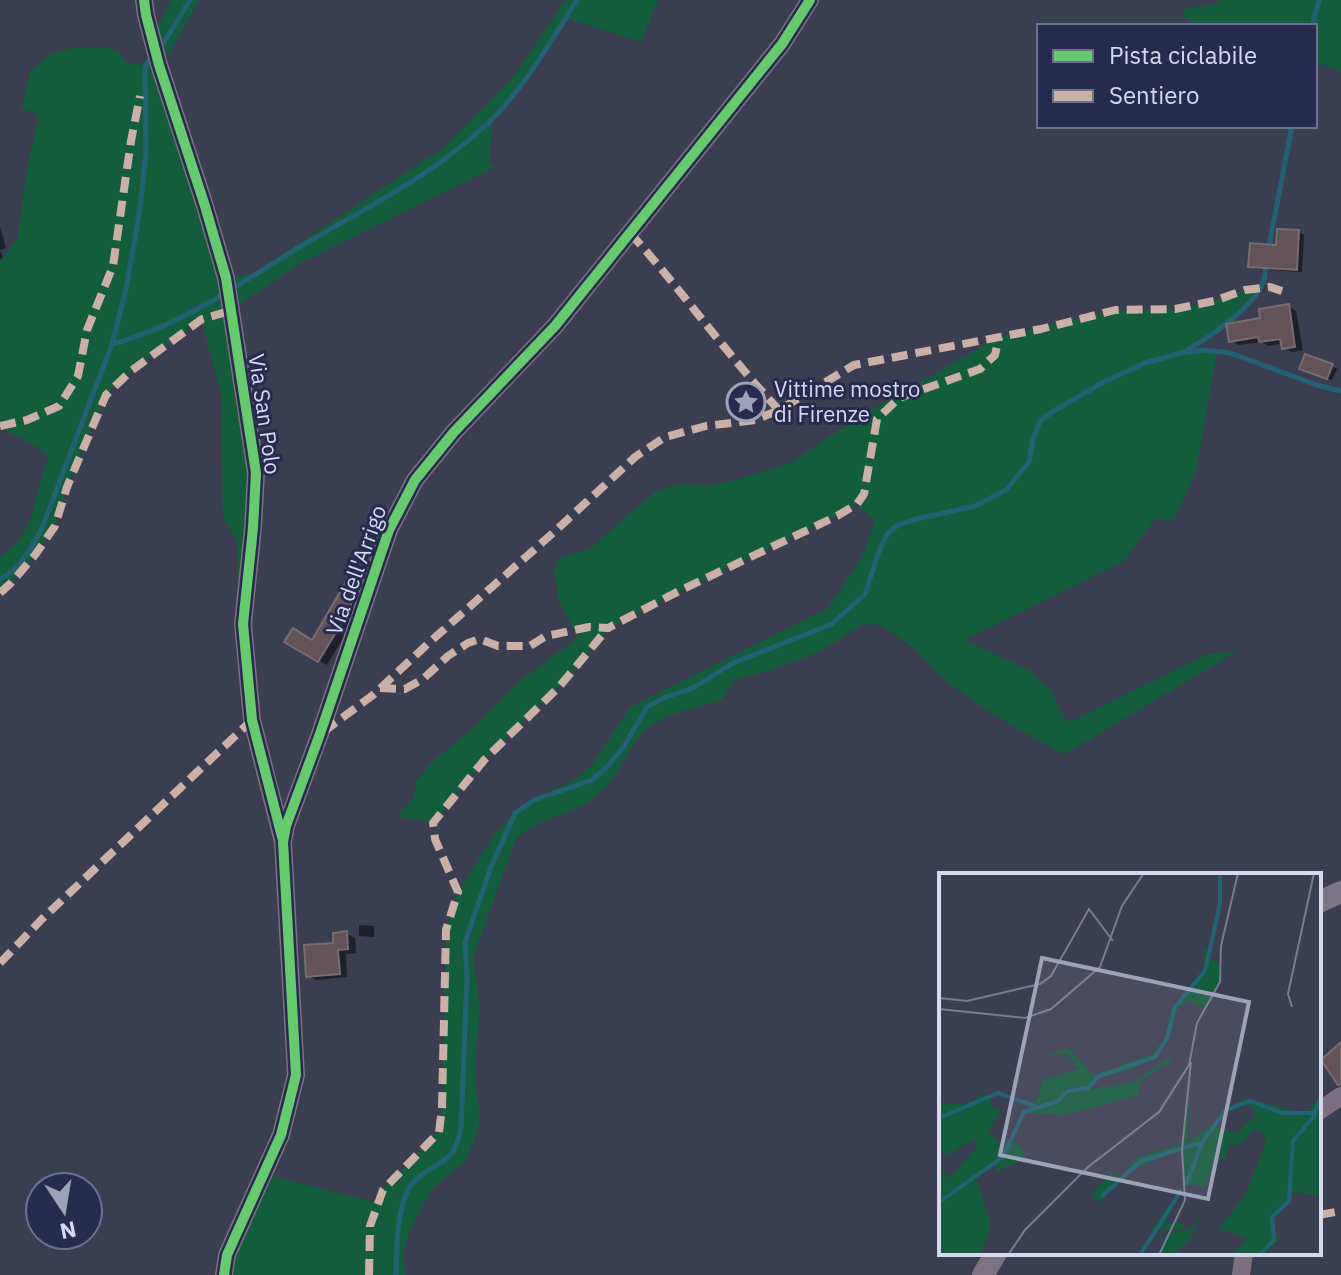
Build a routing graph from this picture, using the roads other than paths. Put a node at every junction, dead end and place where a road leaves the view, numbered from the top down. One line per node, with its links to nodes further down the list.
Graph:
1 (144, 0): 3 (street, Via San Polo)
2 (810, 0): 3 (street, Via dell'Arrigo)
3 (283, 842): 10 (street, Via dell'Arrigo)
4 (1341, 892): 5 (main road)
5 (1321, 901)
6 (1341, 1096): 7 (street)
7 (1321, 1110)
8 (995, 1255): 11 (main road)
9 (1244, 1255): 12 (street)
10 (224, 1275)
11 (983, 1275)
12 (1241, 1275)

